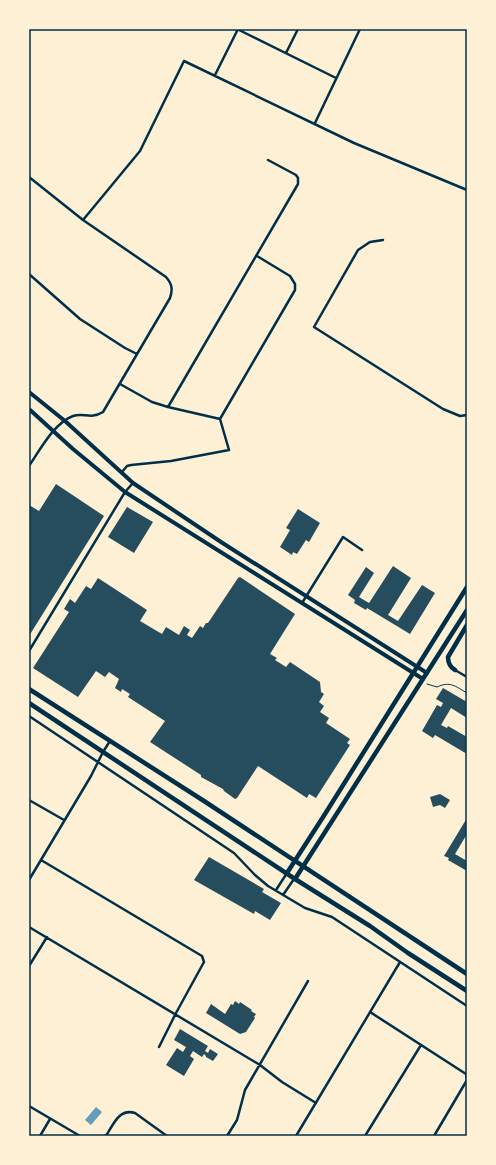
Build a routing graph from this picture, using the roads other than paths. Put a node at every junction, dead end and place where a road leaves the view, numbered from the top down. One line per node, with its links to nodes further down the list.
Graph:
1 (238, 29): 4 (street); 5 (street)
2 (298, 29): 4 (street)
3 (360, 29): 6 (street)
4 (286, 53): 6 (street)
5 (215, 75): 7 (street); 11 (street)
6 (336, 78): 7 (street)
7 (315, 123): 10 (street)
8 (268, 160): 13 (street)
9 (29, 177): 11 (street)
10 (467, 190)
11 (83, 220): 15 (street)
12 (383, 240): 20 (street)
13 (257, 256): 18 (street); 21 (street)
14 (29, 274): 15 (street)
15 (136, 354): 16 (street)
16 (120, 384): 18 (street); 22 (street)
17 (29, 392): 22 (main road)
18 (168, 408): 21 (street)
19 (29, 409): 23 (main road)
20 (467, 415)
21 (220, 419): 25 (street)
22 (65, 421): 23 (street); 25 (main road)
23 (54, 431): 24 (street); 27 (main road)
24 (29, 466)
25 (122, 472): 26 (main road)
26 (133, 483): 27 (street); 30 (main road)
27 (125, 492): 31 (main road); 34 (street)
28 (362, 550): 30 (street)
29 (467, 587): 35 (main road)
30 (306, 596): 31 (street); 35 (main road)
31 (302, 603): 38 (main road)
32 (467, 610): 37 (main road)
33 (467, 625): 36 (main road)
34 (29, 651)
35 (417, 666): 37 (main road); 38 (main road)
36 (455, 670): 39 (street)
37 (427, 672): 40 (main road)
38 (413, 673): 40 (main road); 50 (main road)
39 (467, 677)
40 (422, 679): 51 (main road)
41 (29, 688): 44 (main road)
42 (29, 703): 45 (main road)
43 (29, 716): 46 (street)
44 (110, 741): 45 (street); 50 (main road)
45 (103, 752): 46 (street); 52 (main road)
46 (98, 762): 48 (street); 55 (street)
47 (29, 800): 48 (street)
48 (64, 820): 49 (street)
49 (41, 860): 54 (street); 66 (street)
50 (295, 861): 51 (main road); 52 (main road)
51 (303, 867): 53 (main road); 61 (main road)
52 (287, 873): 53 (main road); 55 (street)
53 (295, 879): 56 (street); 63 (main road)
54 (29, 880)
55 (276, 890): 56 (street)
56 (283, 895): 59 (street)
57 (29, 927): 58 (street)
58 (47, 937): 60 (street); 66 (street)
59 (400, 962): 64 (street); 65 (street)
60 (29, 966)
61 (467, 974)
62 (308, 981): 69 (street)
63 (467, 991)
64 (467, 1006)
65 (370, 1012): 67 (street); 70 (street)
66 (176, 1014): 68 (street); 69 (street)
67 (421, 1045): 79 (street); 80 (street)
68 (160, 1047)
69 (260, 1065): 70 (street); 77 (street)
70 (316, 1103): 78 (street)
71 (29, 1106): 72 (street)
72 (50, 1118): 73 (street); 74 (street)
73 (40, 1136)
74 (80, 1136)
75 (106, 1136): 76 (street)
76 (167, 1136)
77 (227, 1136)
78 (296, 1136)
79 (365, 1136)
80 (434, 1136)

